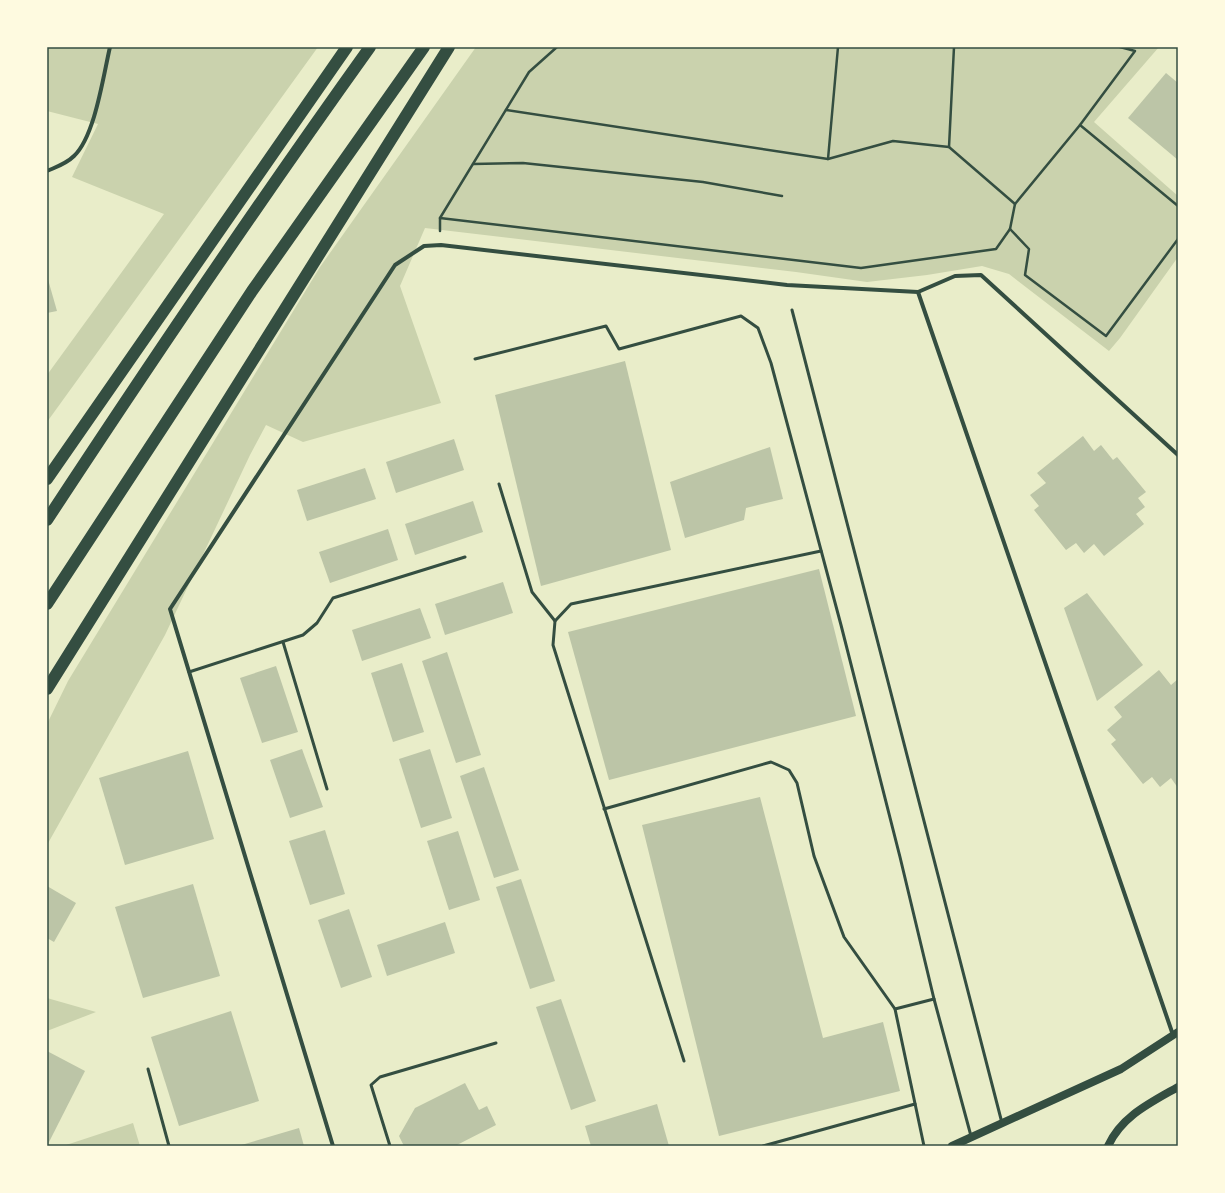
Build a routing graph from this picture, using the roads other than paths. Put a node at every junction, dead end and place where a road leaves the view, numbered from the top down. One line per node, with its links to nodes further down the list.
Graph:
1 (110, 47): 6 (street)
2 (348, 47): 11 (highway)
3 (370, 47): 13 (highway)
4 (424, 47): 16 (highway)
5 (449, 47): 20 (highway)
6 (47, 171)
7 (918, 292): 10 (street); 19 (street); 25 (street)
8 (792, 310): 31 (lane)
9 (475, 359): 14 (lane)
10 (1178, 455)
11 (47, 479)
12 (499, 484): 17 (lane)
13 (47, 520)
14 (821, 551): 17 (lane); 23 (lane)
15 (465, 557): 18 (lane)
16 (47, 604)
17 (555, 620): 22 (lane)
18 (283, 642): 19 (lane); 21 (lane)
19 (189, 672): 34 (street)
20 (47, 689)
21 (327, 789)
22 (604, 809): 24 (lane); 27 (lane)
23 (934, 999): 24 (lane); 32 (lane)
24 (895, 1009): 30 (lane)
25 (1176, 1033): 31 (main road)
26 (496, 1043): 35 (lane)
27 (684, 1061)
28 (148, 1069): 33 (lane)
29 (1178, 1087): 39 (main road)
30 (915, 1104): 36 (lane); 37 (lane)
31 (1003, 1124): 32 (main road)
32 (971, 1138): 38 (main road)
33 (169, 1146)
34 (333, 1146)
35 (390, 1146)
36 (763, 1146)
37 (924, 1146)
38 (952, 1146)
39 (1108, 1146)

